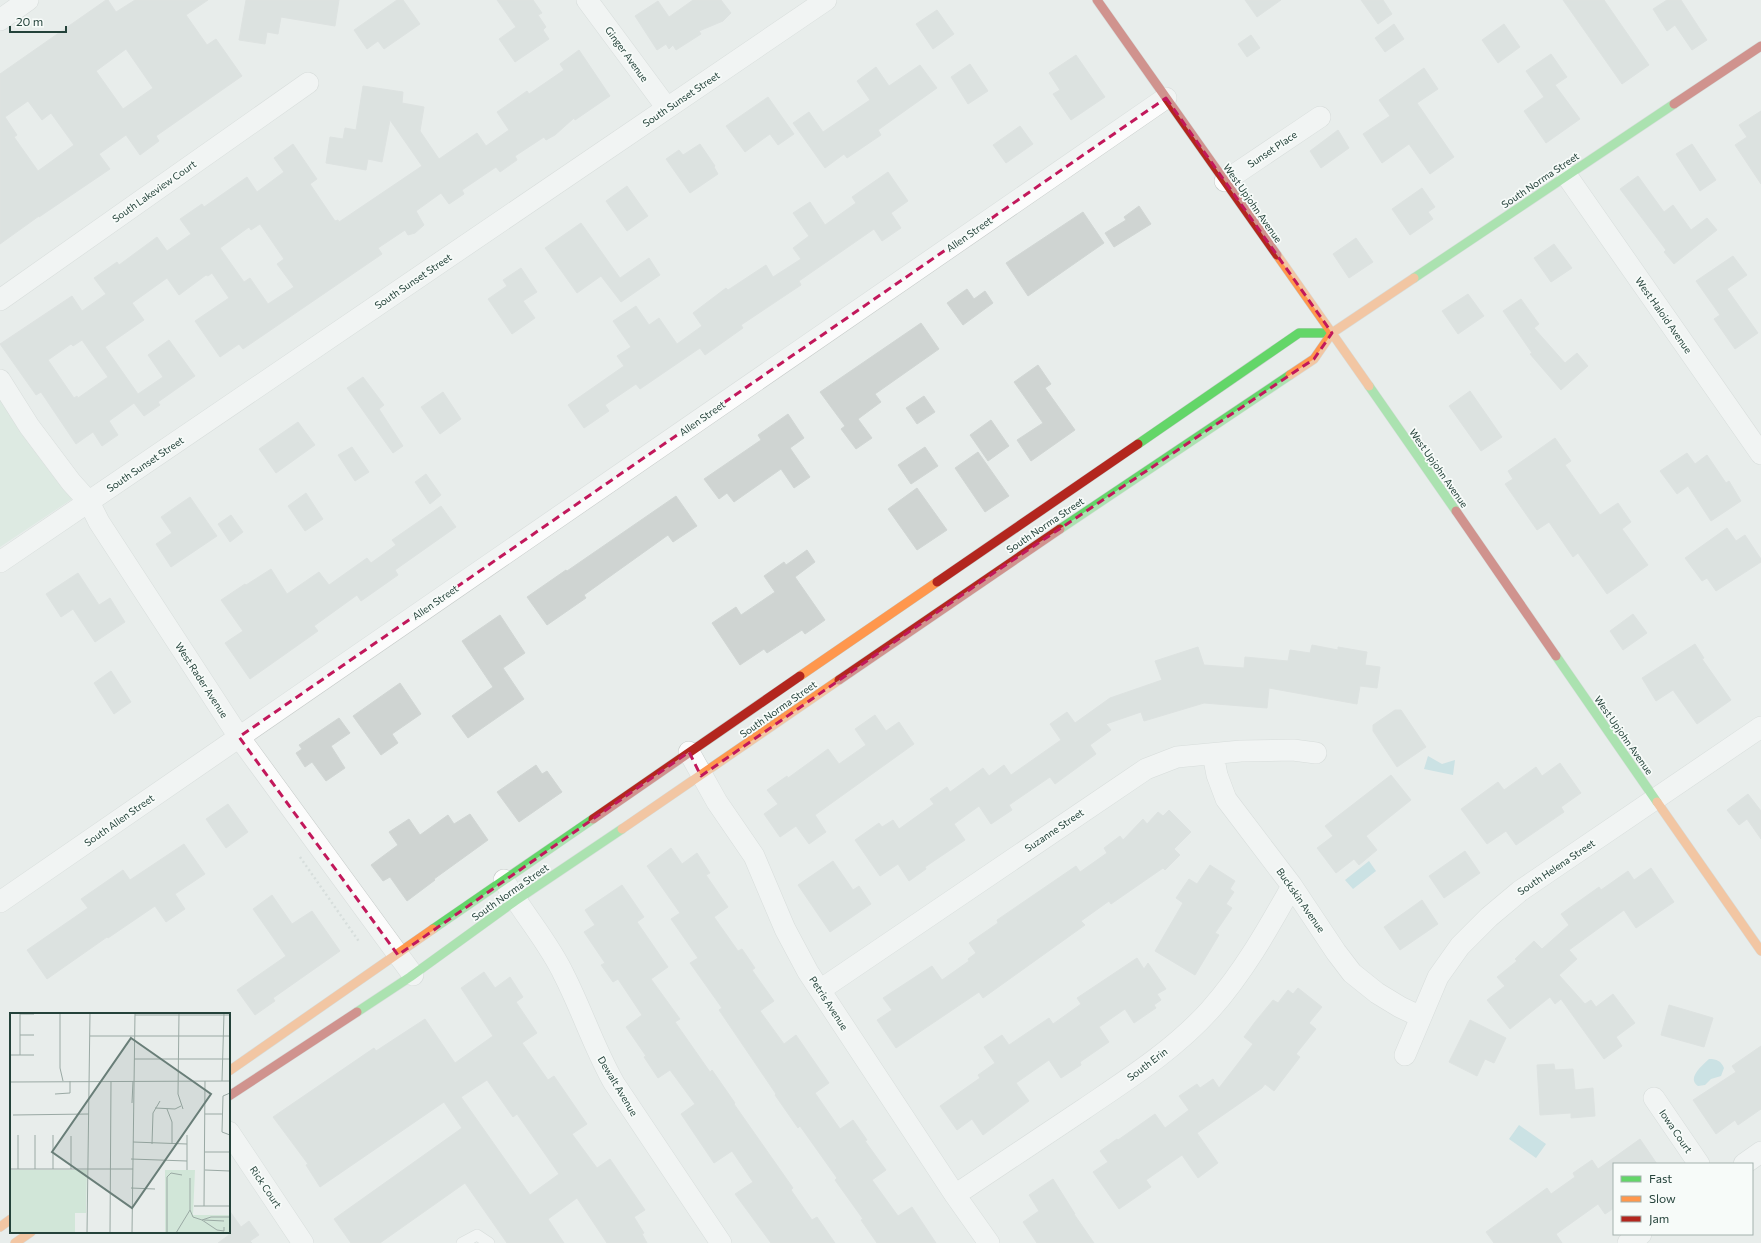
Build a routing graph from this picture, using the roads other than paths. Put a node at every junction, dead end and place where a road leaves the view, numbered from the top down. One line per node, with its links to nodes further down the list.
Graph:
1 (28, 0): 5 (street)
2 (587, 0): 9 (street, Ginger Avenue)
3 (826, 0): 9 (street, South Sunset Street)
4 (1096, 0): 8 (street, West Upjohn Avenue)
5 (0, 20)
6 (1761, 46): 11 (street, South Norma Street)
7 (308, 83): 13 (street, South Lakeview Court)
8 (1166, 98): 12 (street, West Upjohn Avenue); 20 (street, Allen Street)
9 (667, 108): 17 (street, South Sunset Street)
10 (1320, 117): 12 (street, Sunset Place)
11 (1567, 176): 14 (street, South Norma Street); 16 (street, West Haloid Avenue)
12 (1225, 181): 14 (street, West Upjohn Avenue)
13 (0, 300)
14 (1332, 333): 21 (street, South Norma Street); 24 (street, South Norma Street); 25 (street, West Upjohn Avenue)
15 (0, 380): 17 (street, West Rader Avenue)
16 (1761, 454)
17 (89, 502): 18 (street, South Sunset Street); 20 (street, West Rader Avenue)
18 (0, 562)
19 (1761, 727): 25 (street, South Helena Street)
20 (239, 737): 29 (street, South Allen Street); 31 (street, West Rader Avenue)
21 (689, 752): 24 (street, Petris Avenue); 26 (street, South Norma Street)
22 (1316, 753): 23 (street, Suzanne Street)
23 (1213, 754): 27 (street, Buckskin Avenue); 33 (street, Suzanne Street)
24 (700, 776): 28 (street, South Norma Street); 33 (street, Petris Avenue)
25 (1656, 800): 30 (street, West Upjohn Avenue); 34 (street, South Helena Street)
26 (504, 880): 28 (street, Dewalt Avenue); 31 (street, South Norma Street)
27 (1292, 886): 34 (street, Buckskin Avenue); 43 (street, South Erin)
28 (515, 901): 32 (street, South Norma Street); 52 (street, Dewalt Avenue)
29 (0, 902)
30 (1761, 951)
31 (398, 955): 32 (street, West Rader Avenue); 36 (street, South Norma Street)
32 (413, 975): 37 (street, South Norma Street)
33 (820, 990): 43 (street, Petris Avenue)
34 (1422, 1017): 35 (street, South Helena Street)
35 (1405, 1055)
36 (230, 1070)
37 (230, 1095)
38 (1654, 1098): 41 (street, Iowa Court)
39 (230, 1134): 49 (street, Rick Court)
40 (1761, 1152): 42 (street)
41 (1698, 1163)
42 (1745, 1163)
43 (955, 1195): 53 (street, Petris Avenue)
44 (10, 1220): 45 (street)
45 (0, 1227)
46 (30, 1233): 48 (street)
47 (1640, 1235): 54 (street)
48 (15, 1243)
49 (303, 1243)
50 (462, 1243): 51 (lane)
51 (489, 1243)
52 (721, 1243)
53 (989, 1243)
54 (1628, 1243)

